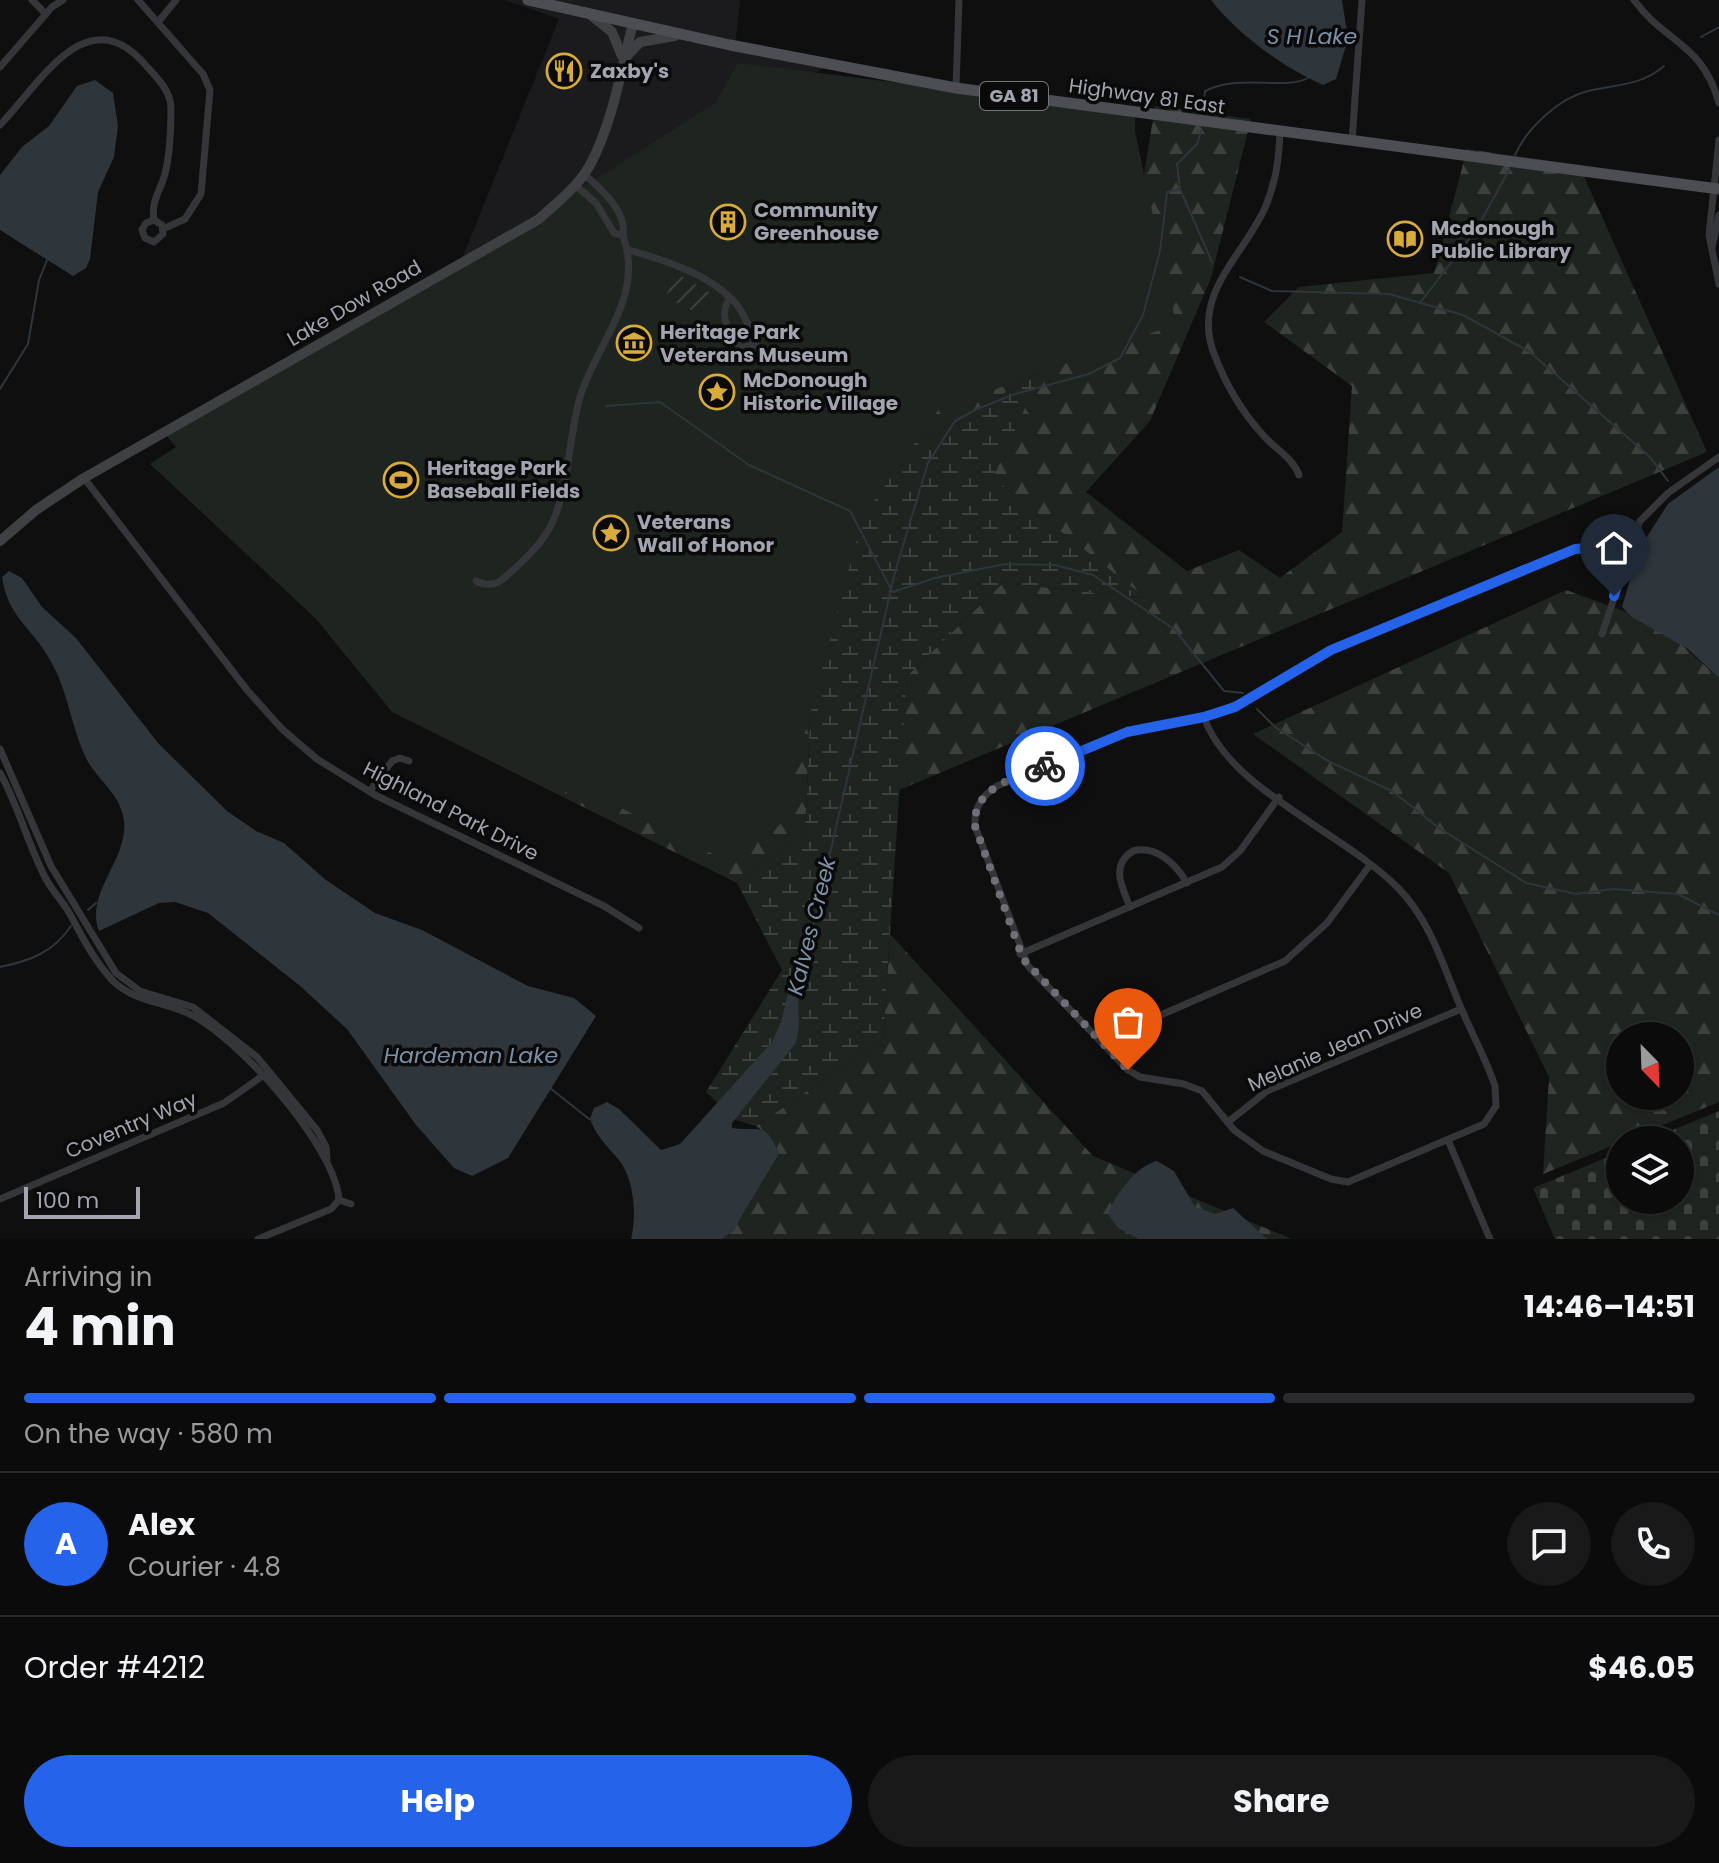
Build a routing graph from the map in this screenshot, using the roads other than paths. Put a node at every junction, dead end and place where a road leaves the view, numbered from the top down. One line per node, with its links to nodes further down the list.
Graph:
1 (32, 0): 10 (street)
2 (63, 0): 10 (street)
3 (138, 0): 11 (street)
4 (176, 0): 11 (street)
5 (528, 0): 9 (main road, Highway 81 East / GA 81)
6 (959, 0): 16 (street)
7 (1362, 0): 21 (street)
8 (1634, 0): 17 (street)
9 (589, 13): 12 (main road, Highway 81 East / GA 81); 14 (street)
10 (46, 14): 15 (street)
11 (159, 21): 29 (street)
12 (633, 23): 13 (main road, Highway 81 East / GA 81); 14 (street, Lake Dow Road)
13 (687, 35): 14 (street); 16 (main road, Highway 81 East / GA 81)
14 (623, 62): 22 (street, Lake Dow Road)
15 (0, 67)
16 (956, 88): 19 (main road, Highway 81 East / GA 81)
17 (1719, 103)
18 (0, 125): 28 (street)
19 (1280, 131): 21 (main road, Highway 81 East / GA 81); 38 (street)
20 (1719, 140): 24 (street)
21 (1352, 141): 24 (main road, Highway 81 East / GA 81)
22 (584, 174): 23 (street, Lake Dow Road); 25 (street)
23 (575, 185): 26 (street); 39 (street, Lake Dow Road)
24 (1716, 189): 31 (street)
25 (602, 191): 26 (street); 30 (street)
26 (593, 200): 30 (street)
27 (1719, 215): 31 (street)
28 (154, 220): 29 (street); 29 (street)
29 (163, 229)
30 (623, 236): 32 (street)
31 (1711, 249): 33 (street)
32 (628, 250): 34 (street); 42 (street)
33 (1719, 284)
34 (729, 300): 35 (street); 35 (street)
35 (756, 344): 36 (street)
36 (760, 353)
37 (1719, 457): 41 (street)
38 (1299, 475)
39 (84, 478): 40 (street, Lake Dow Road); 48 (street, Highland Park Drive)
40 (0, 541)
41 (1627, 554): 43 (street); 44 (street)
42 (476, 581)
43 (1602, 634)
44 (1204, 717): 49 (street); 54 (street)
45 (0, 749): 57 (street)
46 (409, 761): 48 (street)
47 (0, 773): 57 (street)
48 (370, 791): 53 (street, Highland Park Drive)
49 (1279, 797): 50 (street); 51 (street)
50 (1370, 865): 55 (street); 56 (street)
51 (1187, 883): 52 (street); 52 (street)
52 (1130, 907): 54 (street)
53 (639, 928)
54 (1020, 954): 56 (street)
55 (1461, 1009): 58 (street, Melanie Jean Drive); 59 (street)
56 (1105, 1045): 58 (street)
57 (267, 1073): 60 (street, Coventry Way); 61 (street)
58 (1228, 1122): 59 (street)
59 (1448, 1140): 64 (street)
60 (0, 1199)
61 (339, 1200): 62 (street); 63 (street)
62 (351, 1204)
63 (258, 1239)
64 (1490, 1239)

